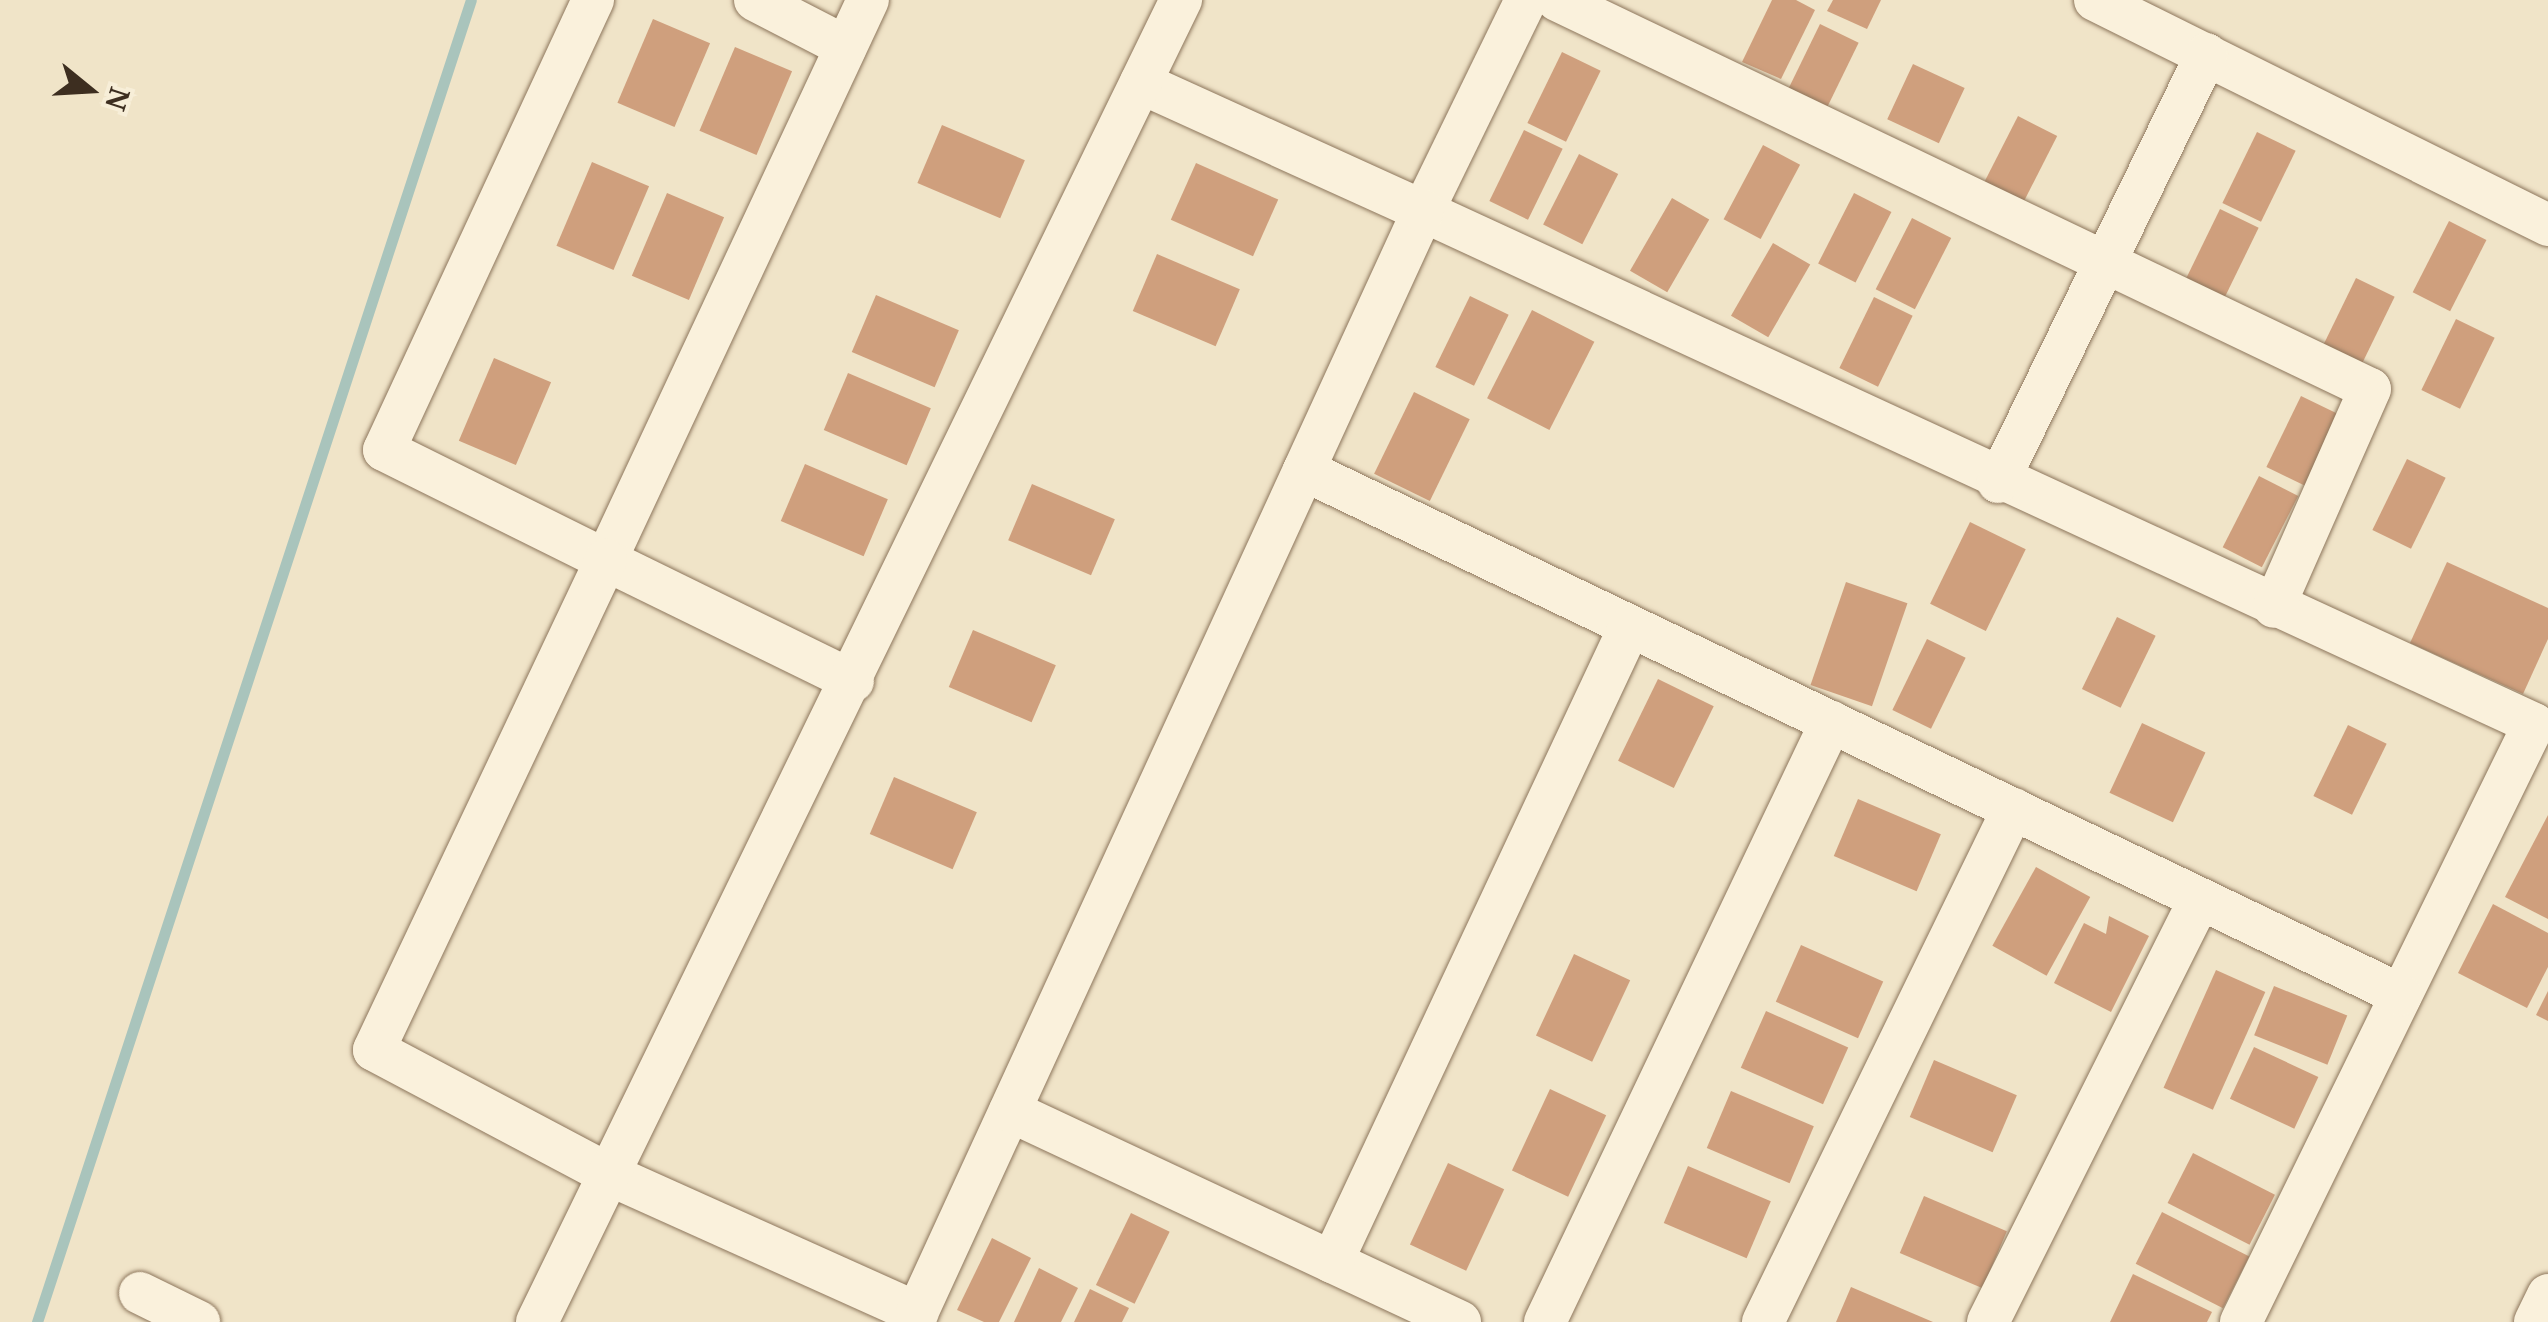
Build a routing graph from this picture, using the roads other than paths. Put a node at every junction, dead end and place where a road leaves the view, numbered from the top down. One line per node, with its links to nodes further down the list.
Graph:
1 (593, 0): 16 (street)
2 (755, 0): 8 (street)
3 (868, 0): 8 (street)
4 (1181, 0): 10 (street)
5 (1526, 0): 11 (street)
6 (1556, 0): 13 (street)
7 (2095, 0): 9 (street)
8 (846, 47): 16 (street)
9 (2207, 54): 12 (street); 13 (street)
10 (1142, 83): 11 (street); 19 (street)
11 (1423, 211): 14 (street); 15 (street)
12 (2548, 225)
13 (2106, 262): 15 (street); 17 (street)
14 (1304, 470): 18 (street); 25 (street)
15 (1998, 482): 17 (street)
16 (606, 560): 19 (street); 26 (street)
17 (2274, 606): 20 (street)
18 (1630, 626): 21 (street); 27 (street)
19 (853, 680): 26 (street)
20 (2543, 717): 24 (street)
21 (1831, 722): 22 (street); 34 (street)
22 (2013, 810): 23 (street); 35 (street)
23 (2200, 899): 24 (street); 36 (street)
24 (2402, 995): 37 (street)
25 (1010, 1111): 27 (street); 30 (street)
26 (610, 1174): 30 (street); 32 (street)
27 (1332, 1262): 33 (street)
28 (140, 1292): 31 (street)
29 (2548, 1296): 38 (street)
30 (926, 1317)
31 (199, 1322)
32 (537, 1322)
33 (1460, 1322)
34 (1545, 1322)
35 (1763, 1322)
36 (1988, 1322)
37 (2241, 1322)
38 (2535, 1322)

